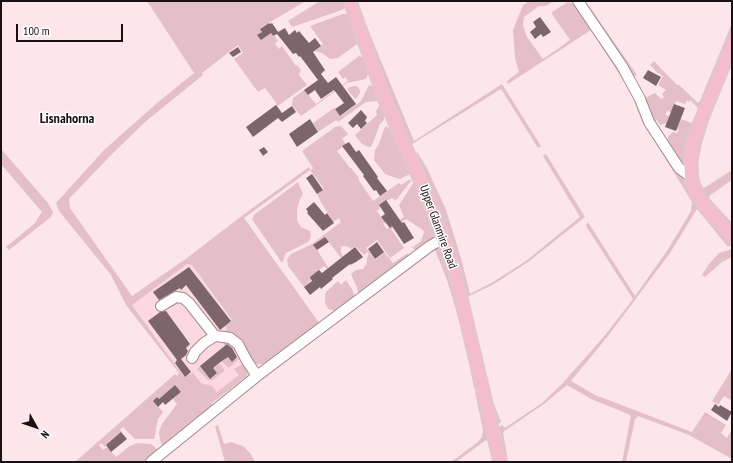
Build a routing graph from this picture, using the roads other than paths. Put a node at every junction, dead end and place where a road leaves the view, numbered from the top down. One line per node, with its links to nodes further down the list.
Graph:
1 (350, 1): 6 (main road, Upper Glanmire Road)
2 (578, 1): 4 (street)
3 (732, 44): 4 (main road)
4 (691, 174): 5 (main road)
5 (732, 236)
6 (444, 238): 10 (street); 12 (main road, Upper Glanmire Road)
7 (161, 306): 8 (street)
8 (215, 336): 9 (street); 10 (street)
9 (192, 358)
10 (257, 376): 11 (street)
11 (151, 462)
12 (500, 462)

